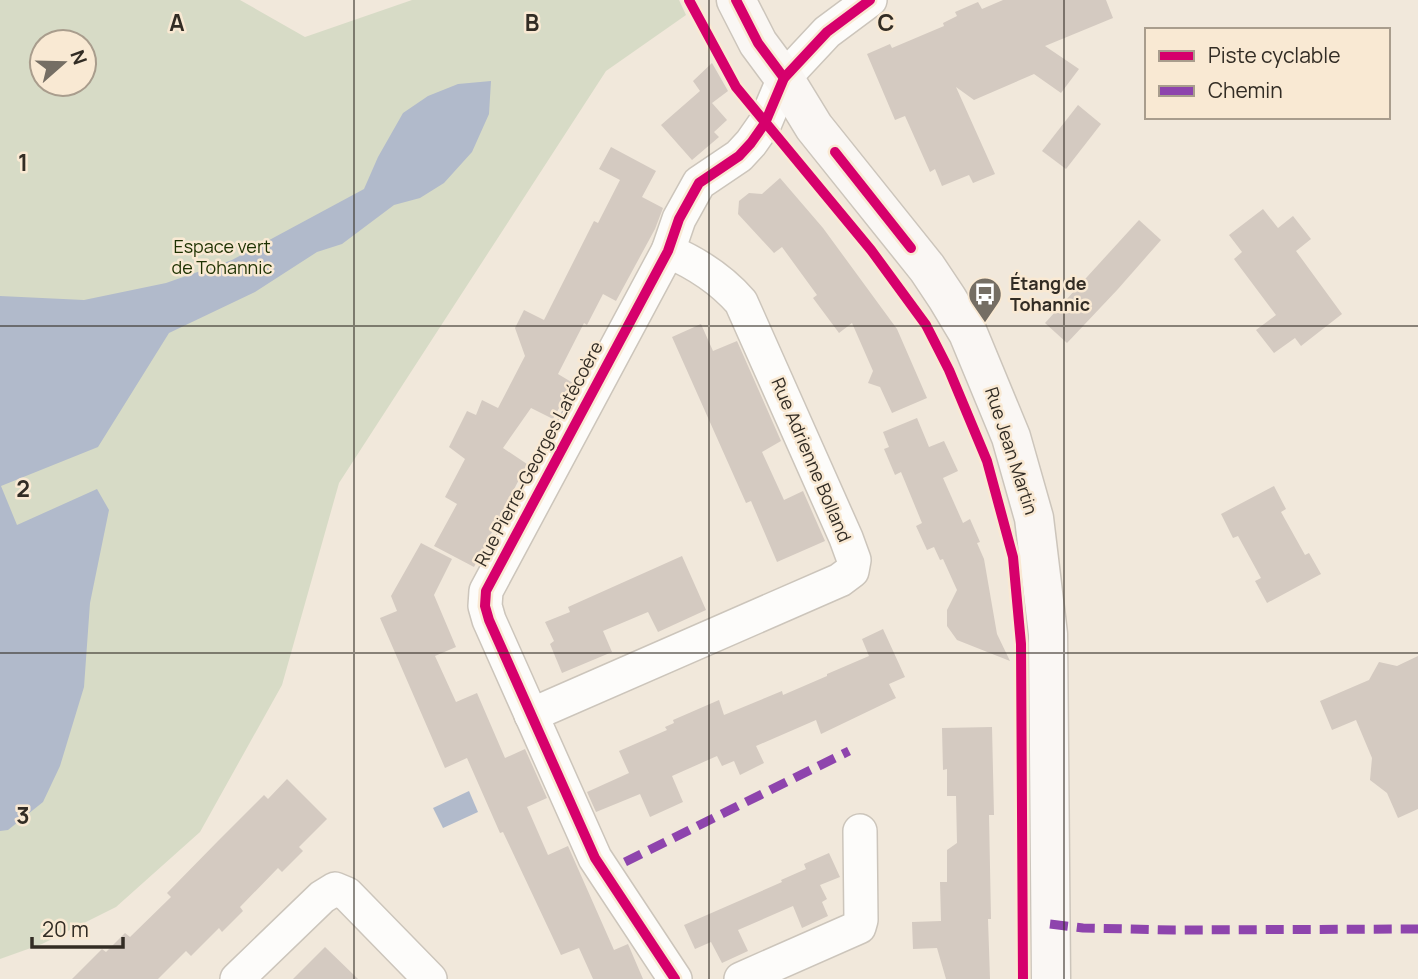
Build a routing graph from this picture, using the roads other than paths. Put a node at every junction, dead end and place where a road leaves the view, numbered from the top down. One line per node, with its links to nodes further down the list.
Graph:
1 (736, 0): 3 (main road, Rue Jean Martin)
2 (870, 0): 3 (street)
3 (784, 78): 4 (street, Rue Pierre-Georges Latécoère); 11 (main road, Rue Jean Martin)
4 (668, 251): 5 (street, Rue Pierre-Georges Latécoère); 5 (street, Rue Adrienne Bolland)
5 (531, 715): 9 (street, Rue Pierre-Georges Latécoère)
6 (860, 831): 10 (street)
7 (237, 979): 8 (street)
8 (430, 979)
9 (675, 979)
10 (741, 979)
11 (1051, 979)

